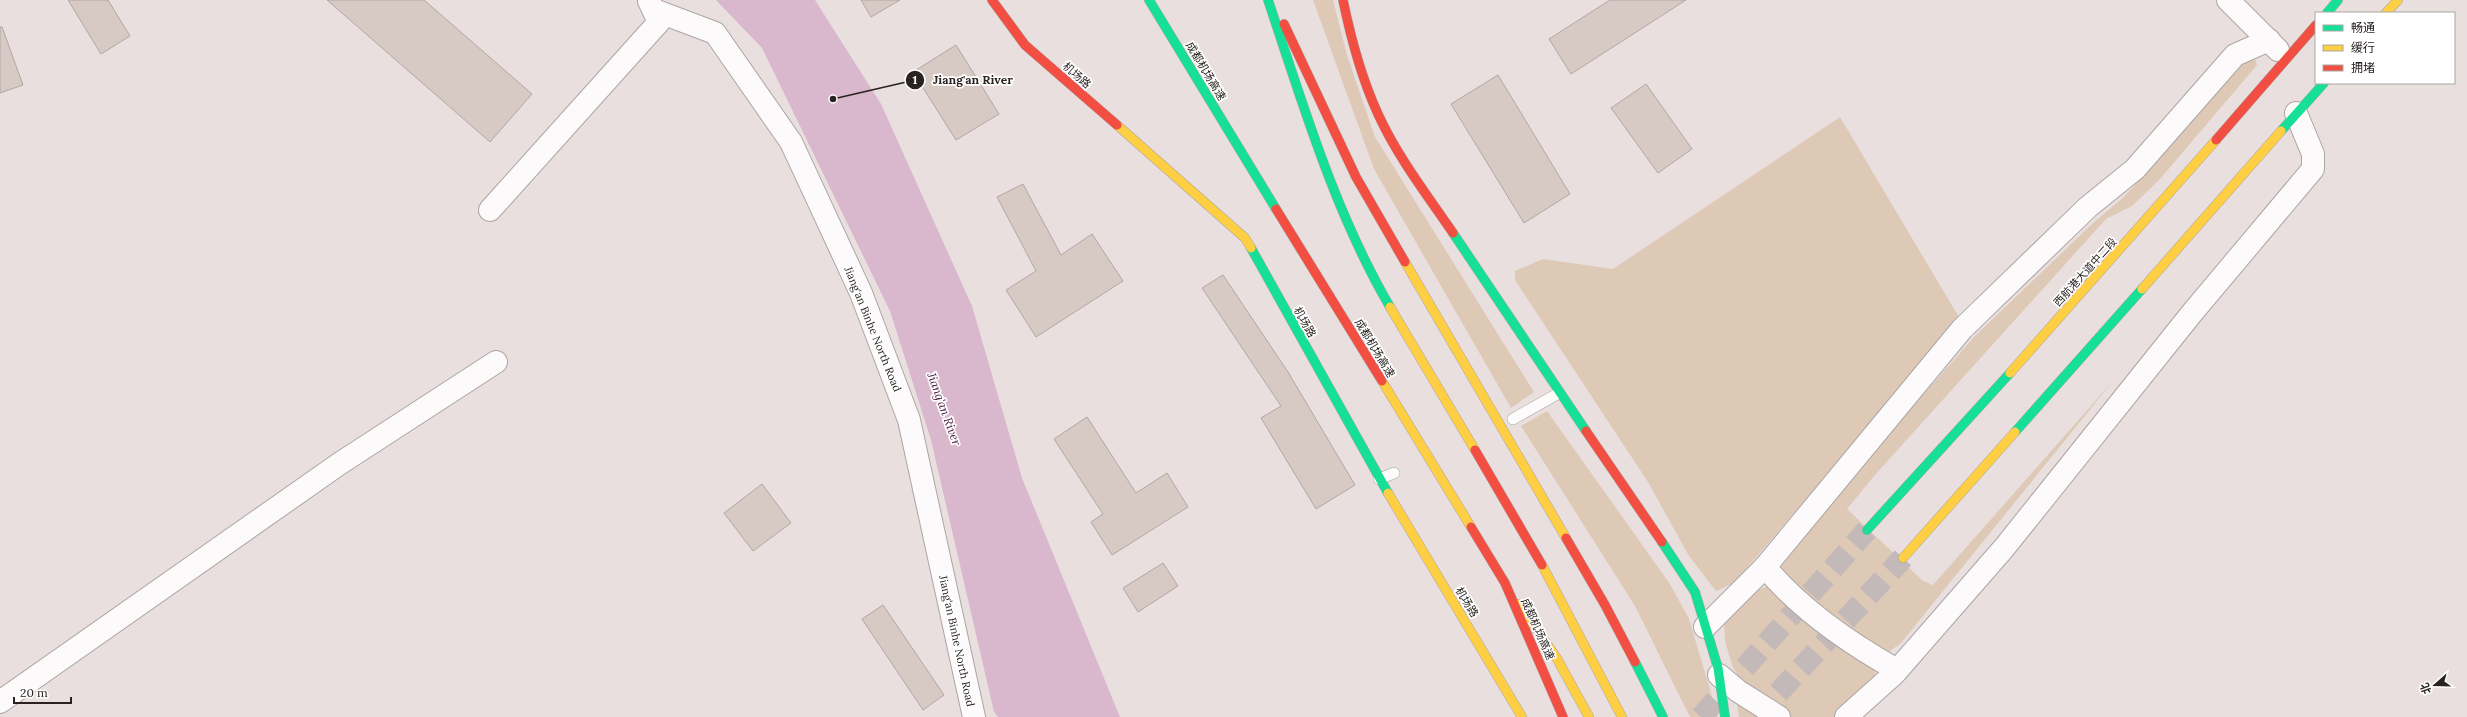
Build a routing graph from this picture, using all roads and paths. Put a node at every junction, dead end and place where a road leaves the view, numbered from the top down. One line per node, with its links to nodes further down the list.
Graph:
1 (992, 0): 22 (main road, 机场路)
2 (1149, 0): 26 (main road, 成都机场高速)
3 (1268, 0): 35 (main road)
4 (1272, 0): 36 (main road)
5 (1343, 0): 19 (main road)
6 (2228, 0): 13 (street)
7 (2338, 0): 10 (main road)
8 (2398, 0): 11 (main road)
9 (651, 5): 17 (street); 31 (street, Jiang'an Binhe North Road)
10 (2328, 12)
11 (2387, 12)
12 (2315, 27): 14 (main road, 西航港大道中二段)
13 (2269, 40): 14 (street); 25 (street)
14 (2286, 60): 23 (main road, 西航港大道中二段)
15 (2323, 84): 16 (main road)
16 (2296, 113): 24 (main road); 28 (street)
17 (490, 210)
18 (496, 362): 30 (street)
19 (1559, 393): 20 (lane); 27 (main road)
20 (1513, 419)
21 (1394, 473): 22 (lane)
22 (1379, 479): 32 (main road, 机场路)
23 (1867, 530)
24 (1903, 558)
25 (1765, 567): 27 (street); 28 (street)
26 (1504, 583): 33 (main road, 成都机场高速); 34 (main road)
27 (1705, 627): 29 (main road)
28 (1897, 670): 39 (street)
29 (1719, 675): 37 (main road); 38 (street)
30 (0, 702)
31 (974, 717)
32 (1522, 717)
33 (1563, 717)
34 (1589, 717)
35 (1622, 717)
36 (1663, 717)
37 (1725, 717)
38 (1779, 717)
39 (1846, 717)

